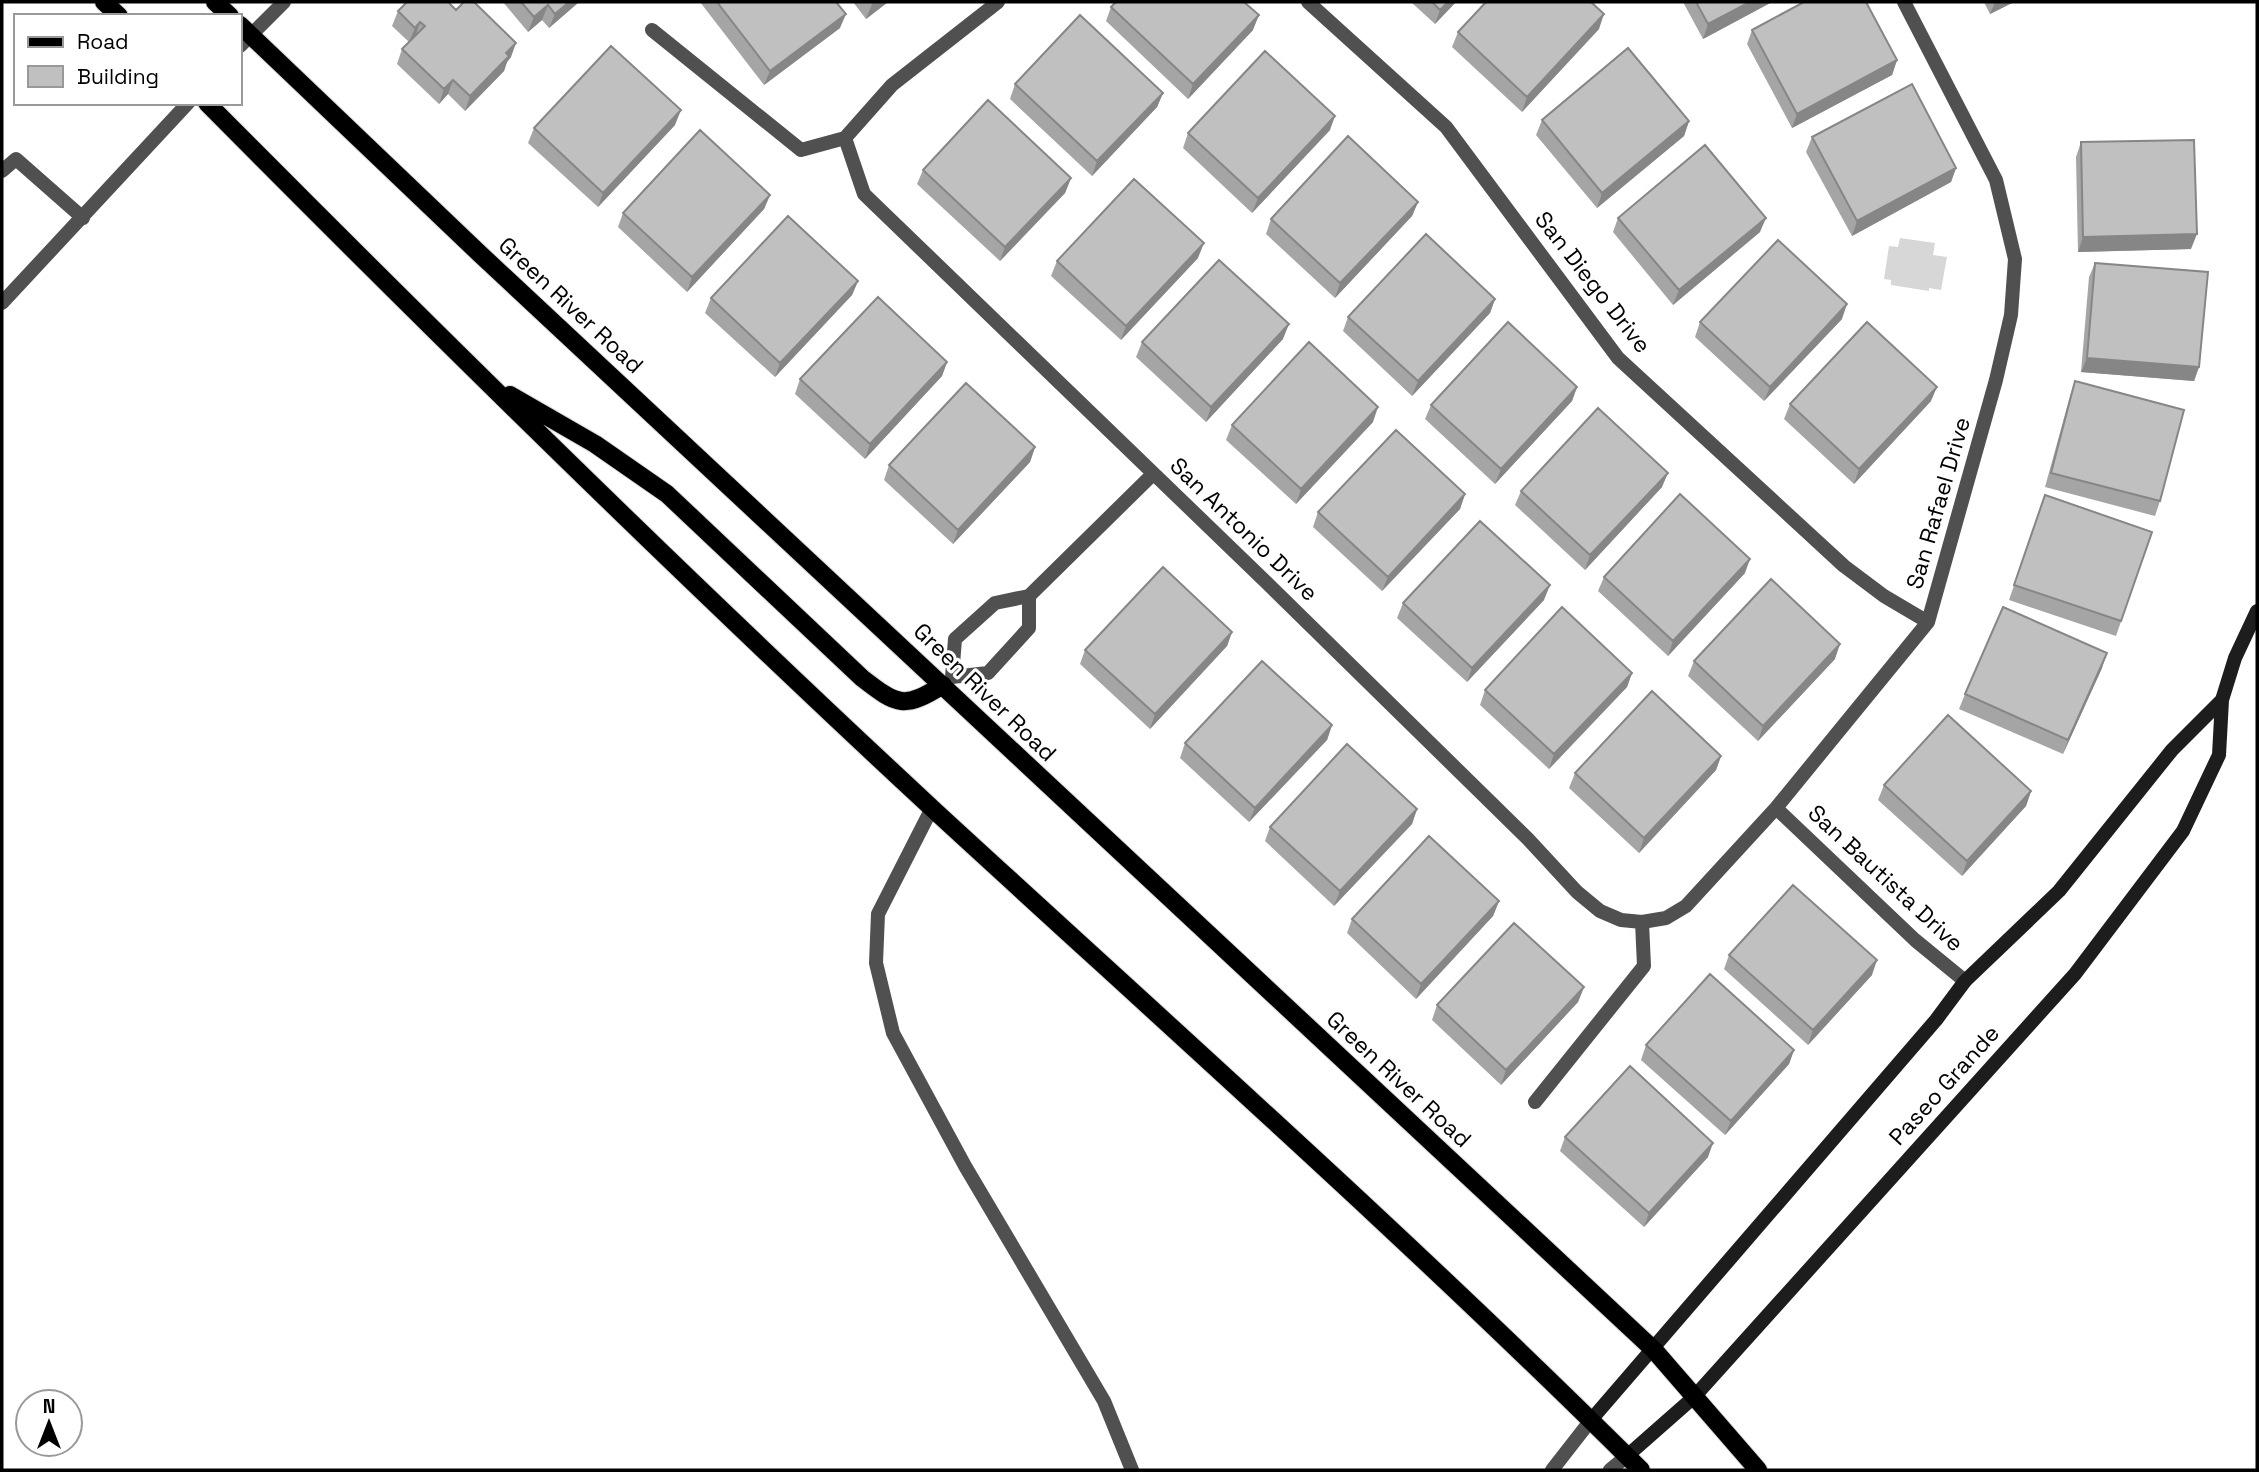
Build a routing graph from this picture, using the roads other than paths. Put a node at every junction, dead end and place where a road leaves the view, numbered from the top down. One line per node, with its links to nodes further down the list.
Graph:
1 (104, 2): 7 (main road)
2 (215, 2): 8 (main road)
3 (284, 2): 10 (street)
4 (998, 2): 13 (street)
5 (1308, 2): 21 (street, San Diego Drive)
6 (1904, 2): 21 (street, San Rafael Drive)
7 (117, 14)
8 (228, 14)
9 (652, 30): 13 (street)
10 (243, 35): 22 (main road, Green River Road)
11 (186, 105): 15 (street)
12 (208, 105): 17 (main road)
13 (845, 138): 18 (street, San Antonio Drive)
14 (2, 171): 15 (street)
15 (83, 218): 16 (street)
16 (2, 303)
17 (488, 383): 22 (main road); 24 (main road)
18 (1153, 474): 19 (street); 26 (street, San Antonio Drive)
19 (1030, 596): 22 (street); 22 (street)
20 (2257, 611): 23 (main road, Paseo Grande)
21 (1928, 622): 25 (street, San Rafael Drive)
22 (948, 681): 29 (main road, Green River Road)
23 (2222, 700): 27 (main road, Paseo Grande); 30 (main road, Paseo Grande)
24 (932, 808): 31 (main road); 33 (street)
25 (1776, 808): 26 (street, San Rafael Drive); 27 (street, San Bautista Drive)
26 (1642, 922): 28 (street)
27 (1965, 981): 29 (main road, Paseo Grande)
28 (1535, 1102)
29 (1654, 1350): 30 (main road, Green River Road); 31 (main road, Paseo Grande)
30 (1694, 1397): 32 (main road, Paseo Grande); 37 (main road, Green River Road)
31 (1591, 1420): 32 (main road); 34 (street)
32 (1626, 1456): 35 (street); 36 (main road)
33 (1132, 1470)
34 (1552, 1470)
35 (1610, 1470)
36 (1641, 1470)
37 (1758, 1470)

